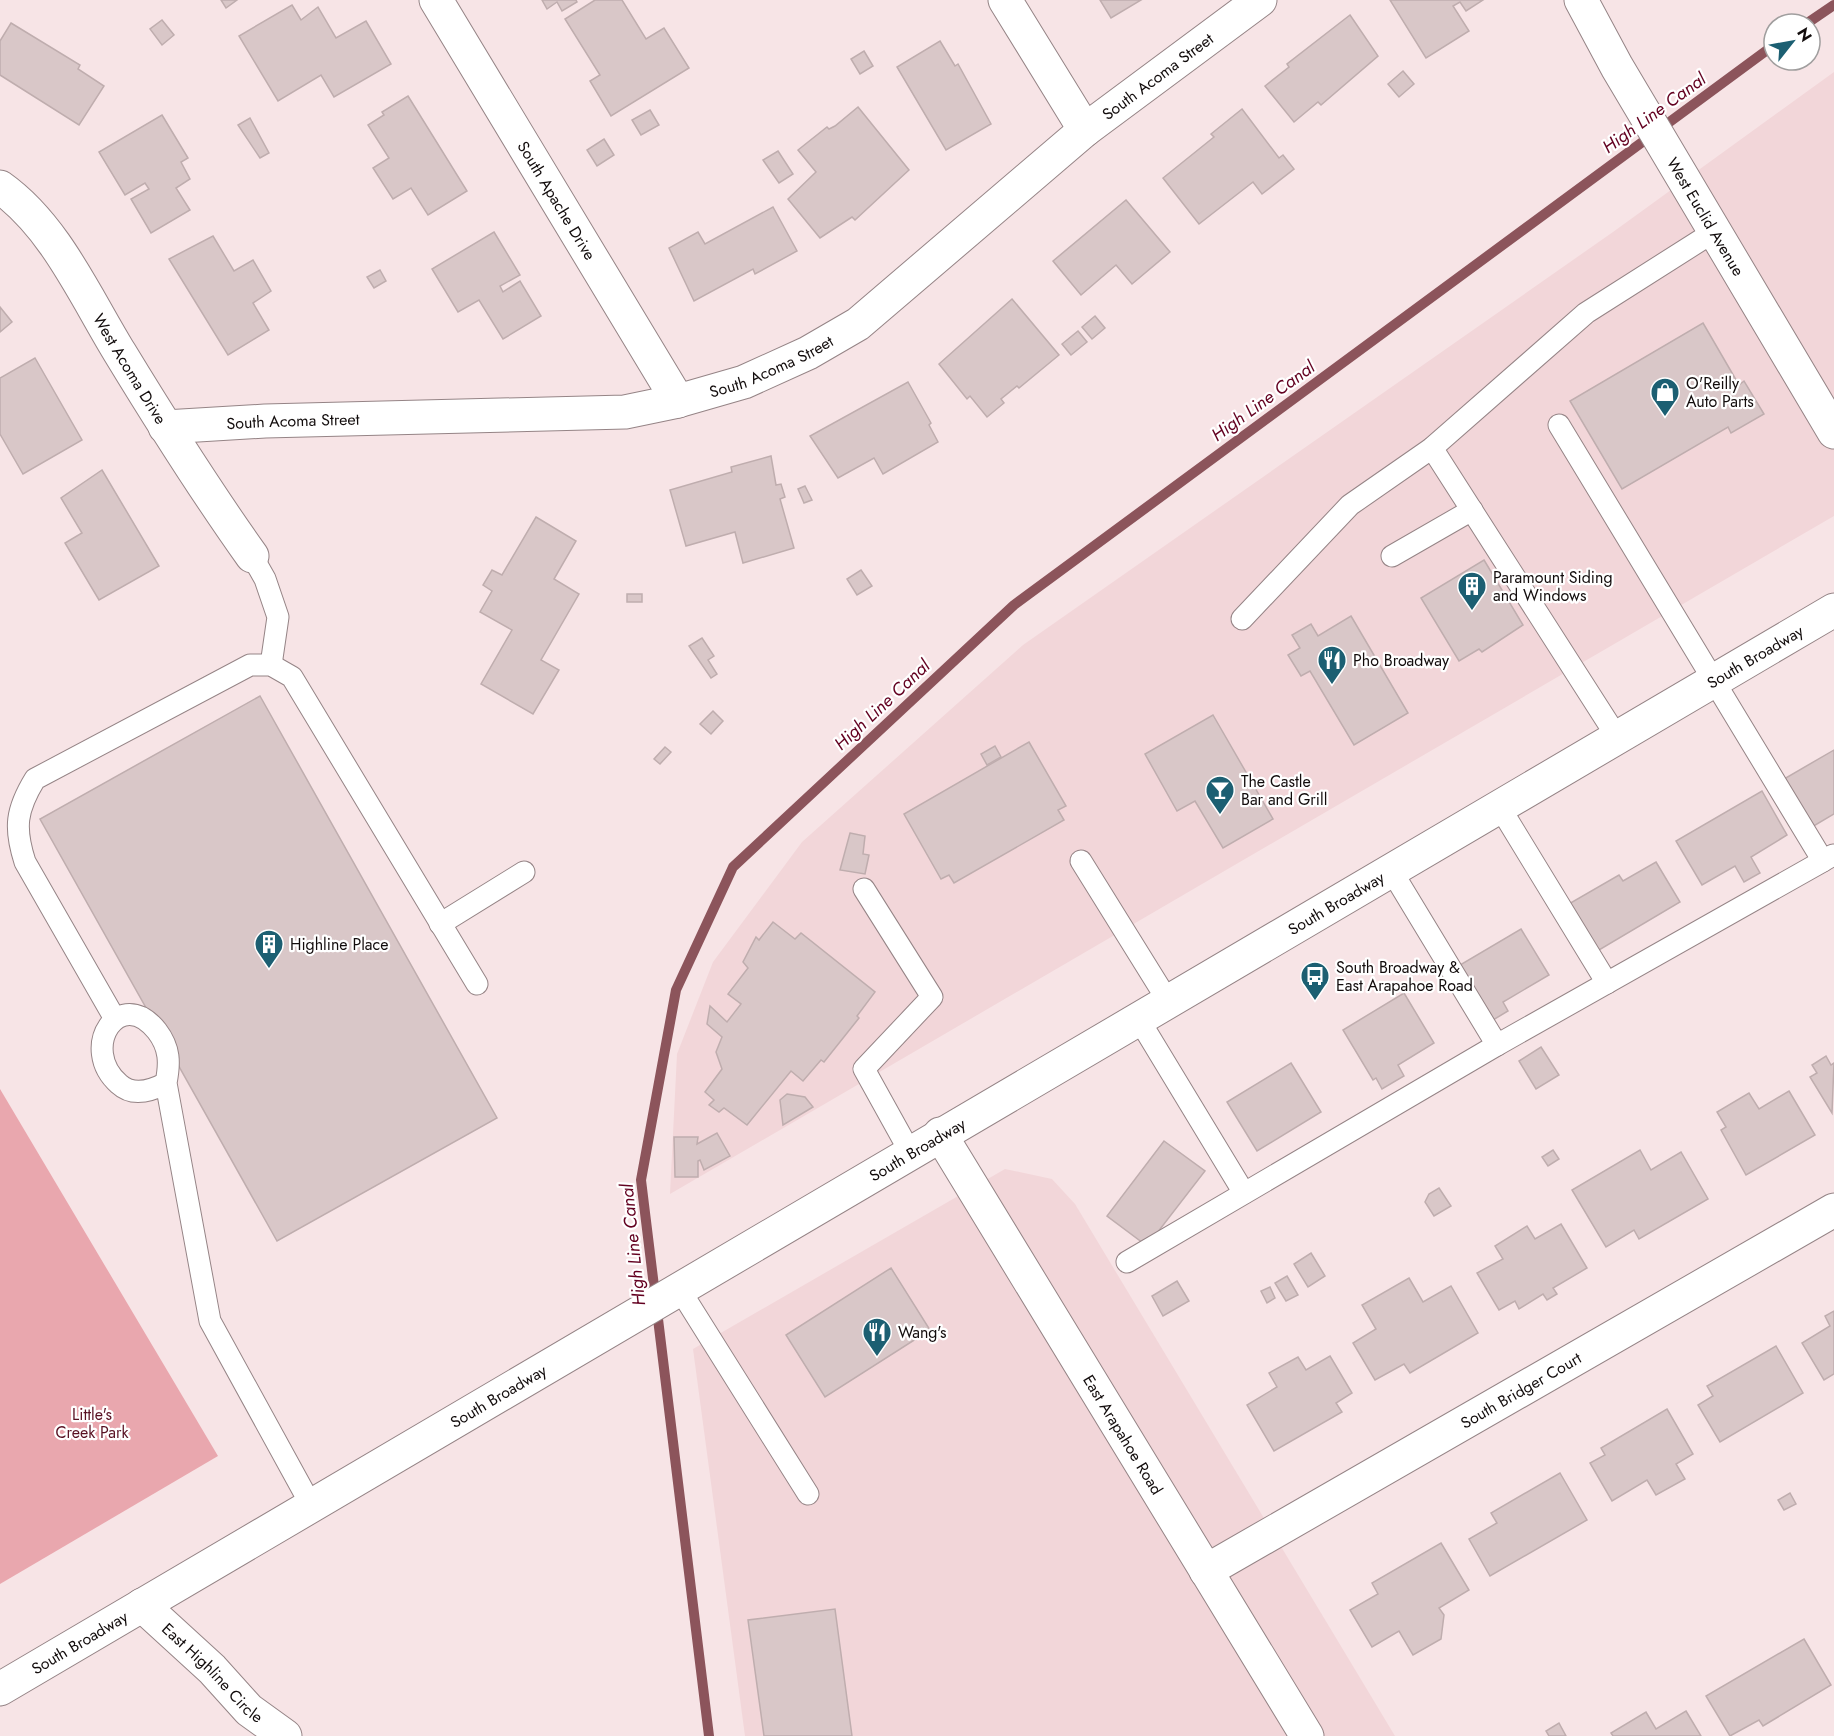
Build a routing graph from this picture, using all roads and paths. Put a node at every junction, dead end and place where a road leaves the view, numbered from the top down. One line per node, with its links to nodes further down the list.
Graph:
1 (436, 0): 8 (street, South Apache Drive)
2 (1005, 0): 5 (street)
3 (1260, 0): 5 (street, South Acoma Street)
4 (1581, 0): 7 (street, West Euclid Avenue)
5 (1085, 130): 8 (street, South Acoma Street)
6 (0, 187): 10 (street, West Acoma Drive)
7 (1715, 231): 11 (street, West Euclid Avenue); 12 (lane)
8 (678, 401): 10 (street, South Acoma Street)
9 (1559, 425): 19 (lane)
10 (165, 427): 14 (street, West Acoma Drive)
11 (1834, 432)
12 (1432, 448): 13 (lane); 17 (lane)
13 (1472, 510): 15 (lane); 20 (lane)
14 (252, 556): 18 (lane)
15 (1392, 556)
16 (1834, 610): 19 (street, South Broadway)
17 (1242, 619)
18 (271, 665): 27 (lane); 31 (lane)
19 (1714, 681): 20 (street, South Broadway); 22 (lane)
20 (1617, 737): 21 (street, South Broadway)
21 (1499, 807): 24 (street, South Broadway); 28 (lane)
22 (1828, 858): 28 (lane)
23 (1081, 861): 30 (lane)
24 (1391, 870): 30 (street, South Broadway); 33 (lane)
25 (524, 872): 27 (lane)
26 (864, 889): 36 (lane)
27 (440, 924): 29 (lane)
28 (1607, 983): 33 (lane)
29 (477, 984)
30 (1168, 1001): 32 (street, South Broadway)
31 (115, 1018): 34 (lane); 34 (lane)
32 (1138, 1018): 35 (street, South Broadway); 37 (lane)
33 (1497, 1045): 37 (lane)
34 (166, 1083): 42 (lane)
35 (940, 1134): 36 (street, South Broadway); 43 (street, East Arapahoe Road)
36 (910, 1152): 40 (street, South Broadway)
37 (1244, 1193): 39 (lane)
38 (1834, 1210): 43 (street, South Bridger Court)
39 (1127, 1262)
40 (680, 1290): 41 (lane); 42 (street, South Broadway)
41 (808, 1494)
42 (311, 1505): 44 (street, South Broadway)
43 (1206, 1571): 47 (street, East Arapahoe Road)
44 (142, 1605): 45 (street, South Broadway); 46 (street, East Highline Circle)
45 (0, 1689)
46 (285, 1736)
47 (1306, 1736)

